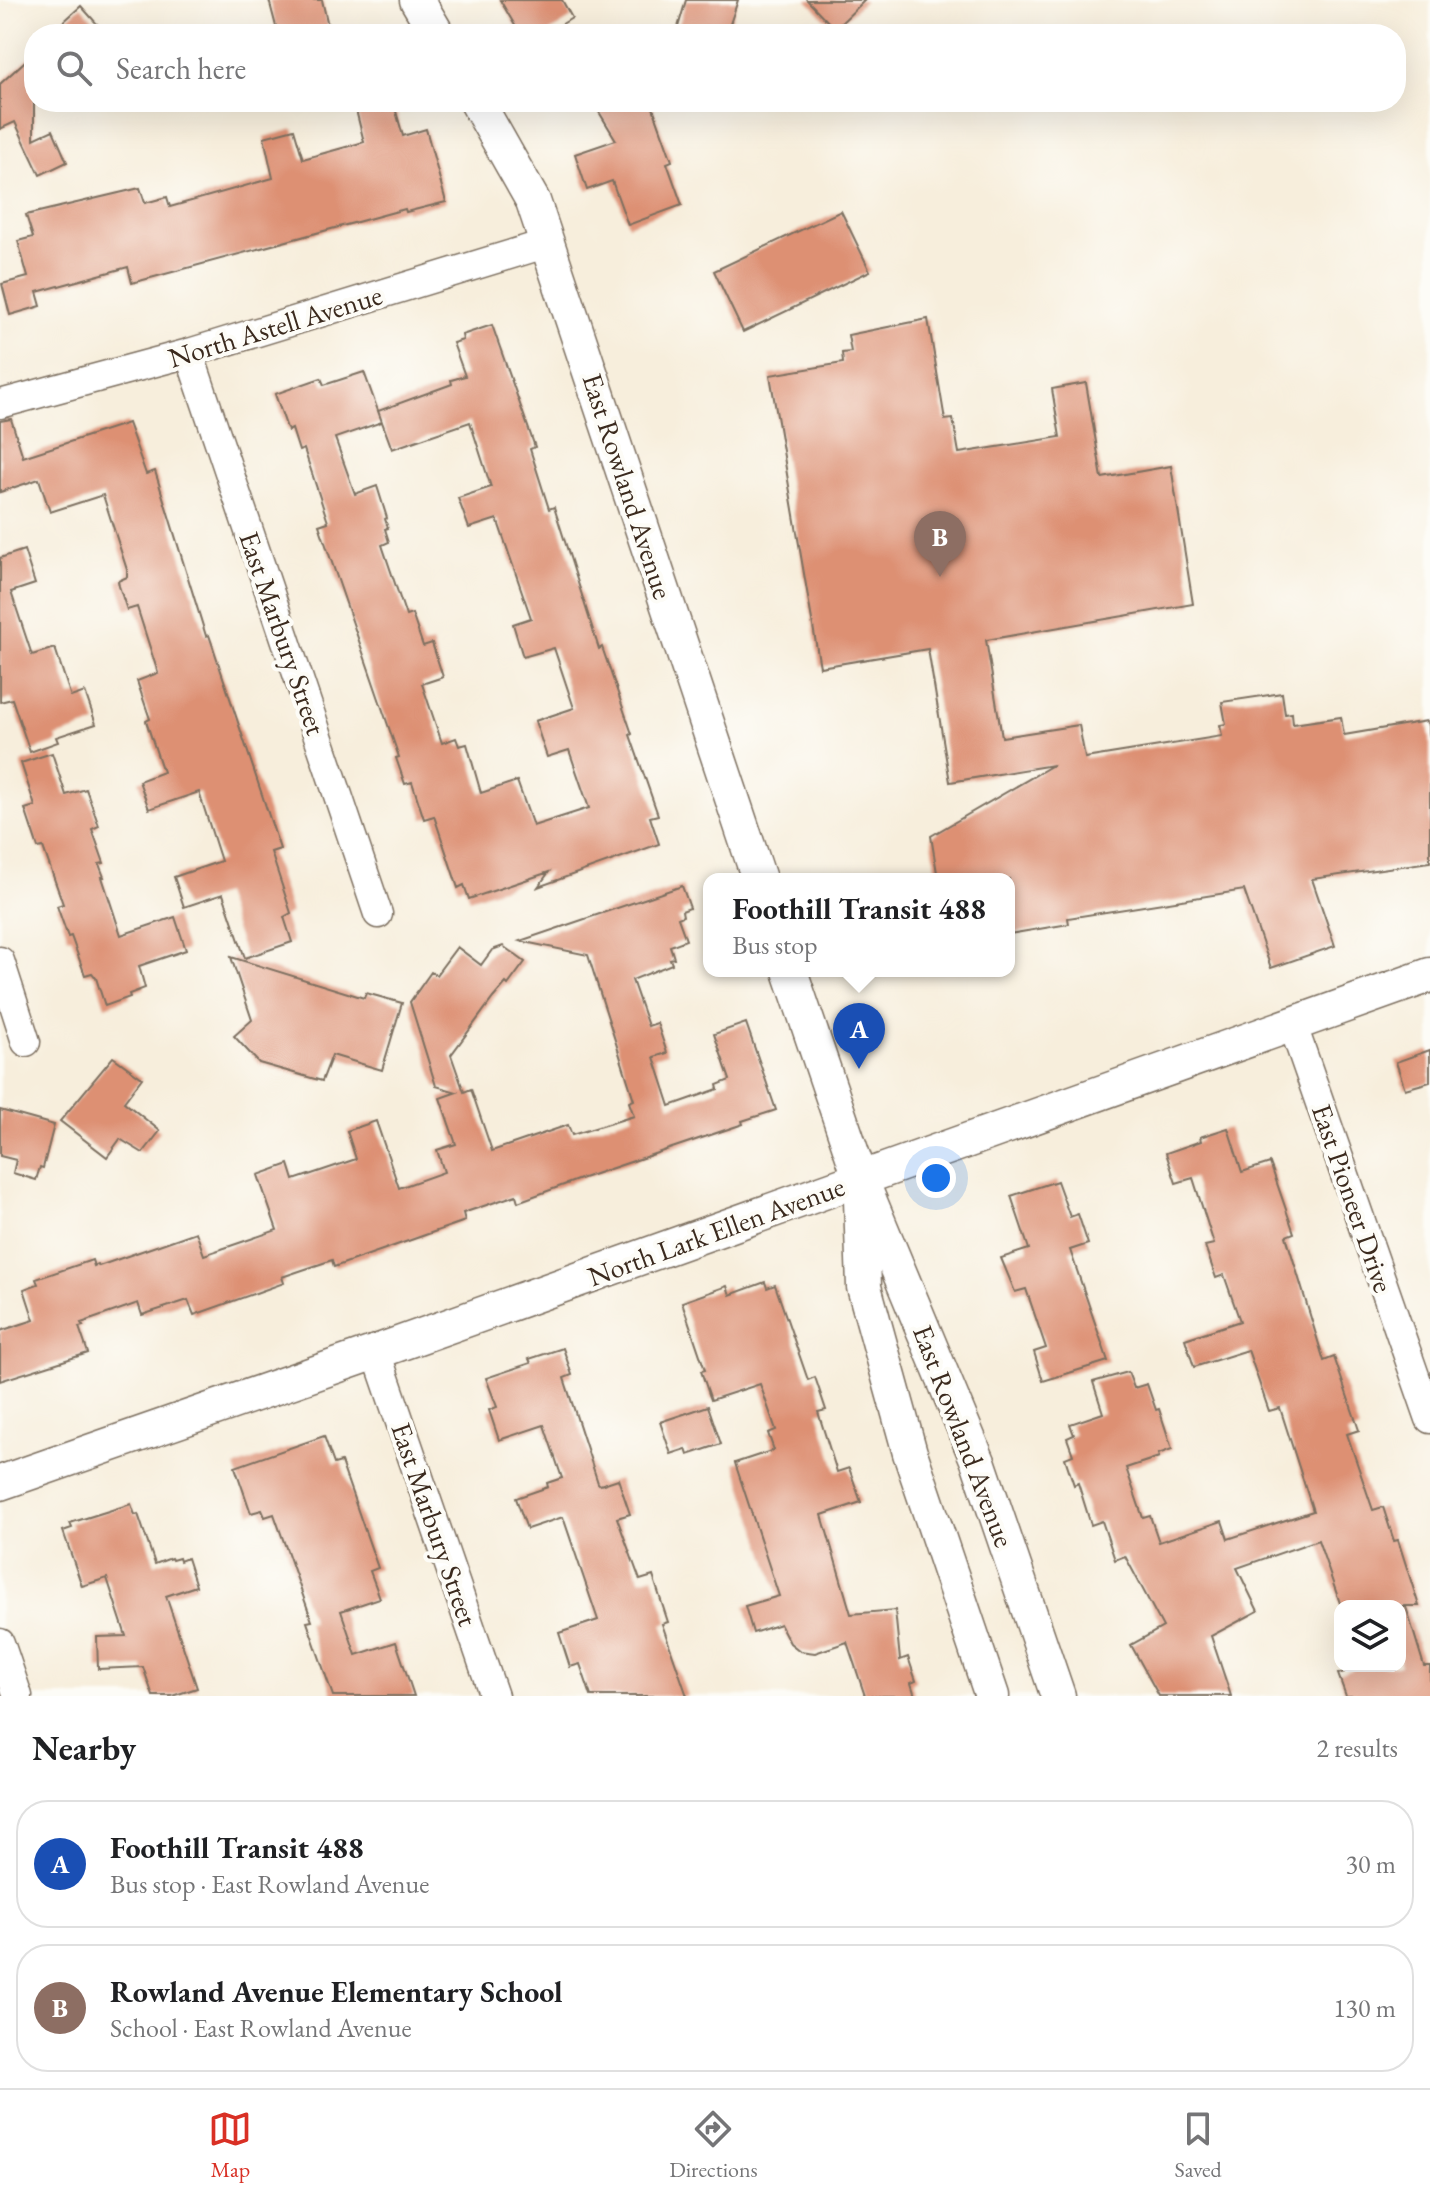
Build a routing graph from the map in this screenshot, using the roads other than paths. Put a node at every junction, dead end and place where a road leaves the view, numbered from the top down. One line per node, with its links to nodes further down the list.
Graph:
1 (417, 0): 2 (street)
2 (431, 24)
3 (483, 112): 4 (street, East Rowland Avenue)
4 (548, 243): 5 (street, North Astell Avenue); 7 (street, East Rowland Avenue)
5 (189, 353): 6 (street, North Astell Avenue); 8 (street, East Marbury Street)
6 (0, 404)
7 (757, 873)
8 (378, 914)
9 (0, 961): 13 (street)
10 (1430, 975): 12 (street, North Lark Ellen Avenue)
11 (792, 977): 14 (street, East Rowland Avenue)
12 (1292, 1023): 14 (street, North Lark Ellen Avenue); 16 (street, East Pioneer Drive)
13 (26, 1042)
14 (861, 1180): 15 (street, North Lark Ellen Avenue); 21 (street, East Rowland Avenue); 22 (street, East Rowland Avenue)
15 (376, 1352): 17 (street, North Lark Ellen Avenue); 20 (street, East Marbury Street)
16 (1430, 1419)
17 (0, 1483)
18 (0, 1643): 19 (street)
19 (18, 1696)
20 (494, 1696)
21 (992, 1696)
22 (1058, 1696)

